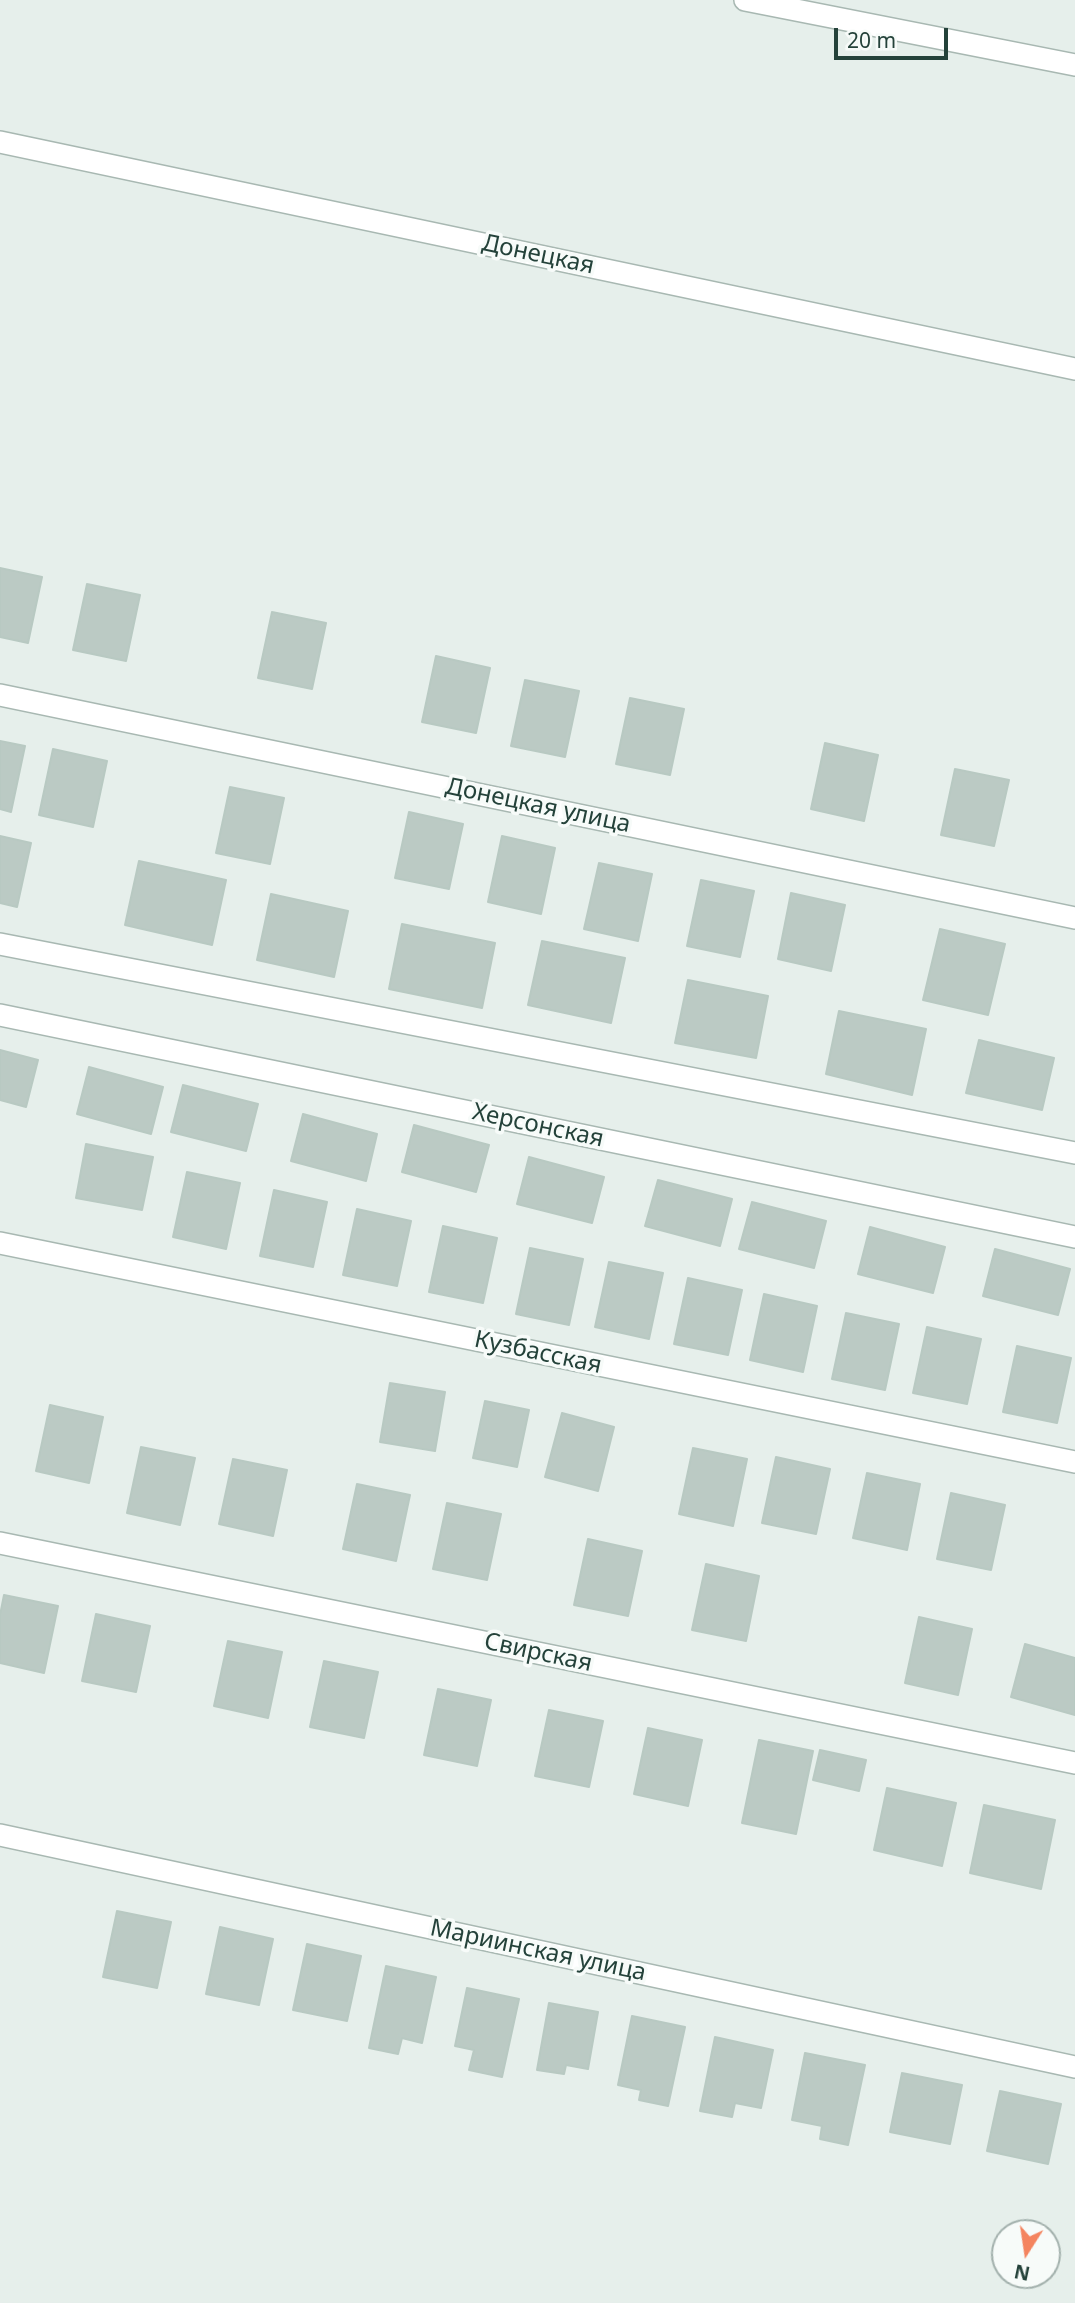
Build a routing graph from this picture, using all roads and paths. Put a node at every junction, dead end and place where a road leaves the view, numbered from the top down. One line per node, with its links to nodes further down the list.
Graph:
1 (745, 0): 2 (street)
2 (1075, 65)
3 (0, 142): 4 (street, Донецкая)
4 (1075, 369)
5 (0, 695): 6 (street, Донецкая улица)
6 (1075, 918)
7 (0, 944): 9 (street)
8 (0, 1016): 10 (street, Херсонская)
9 (1075, 1153)
10 (1075, 1237)
11 (0, 1243): 12 (street, Кузбасская)
12 (1075, 1462)
13 (0, 1543): 14 (street, Свирская)
14 (1075, 1763)
15 (0, 1835): 16 (street, Мариинская улица)
16 (1075, 2067)

